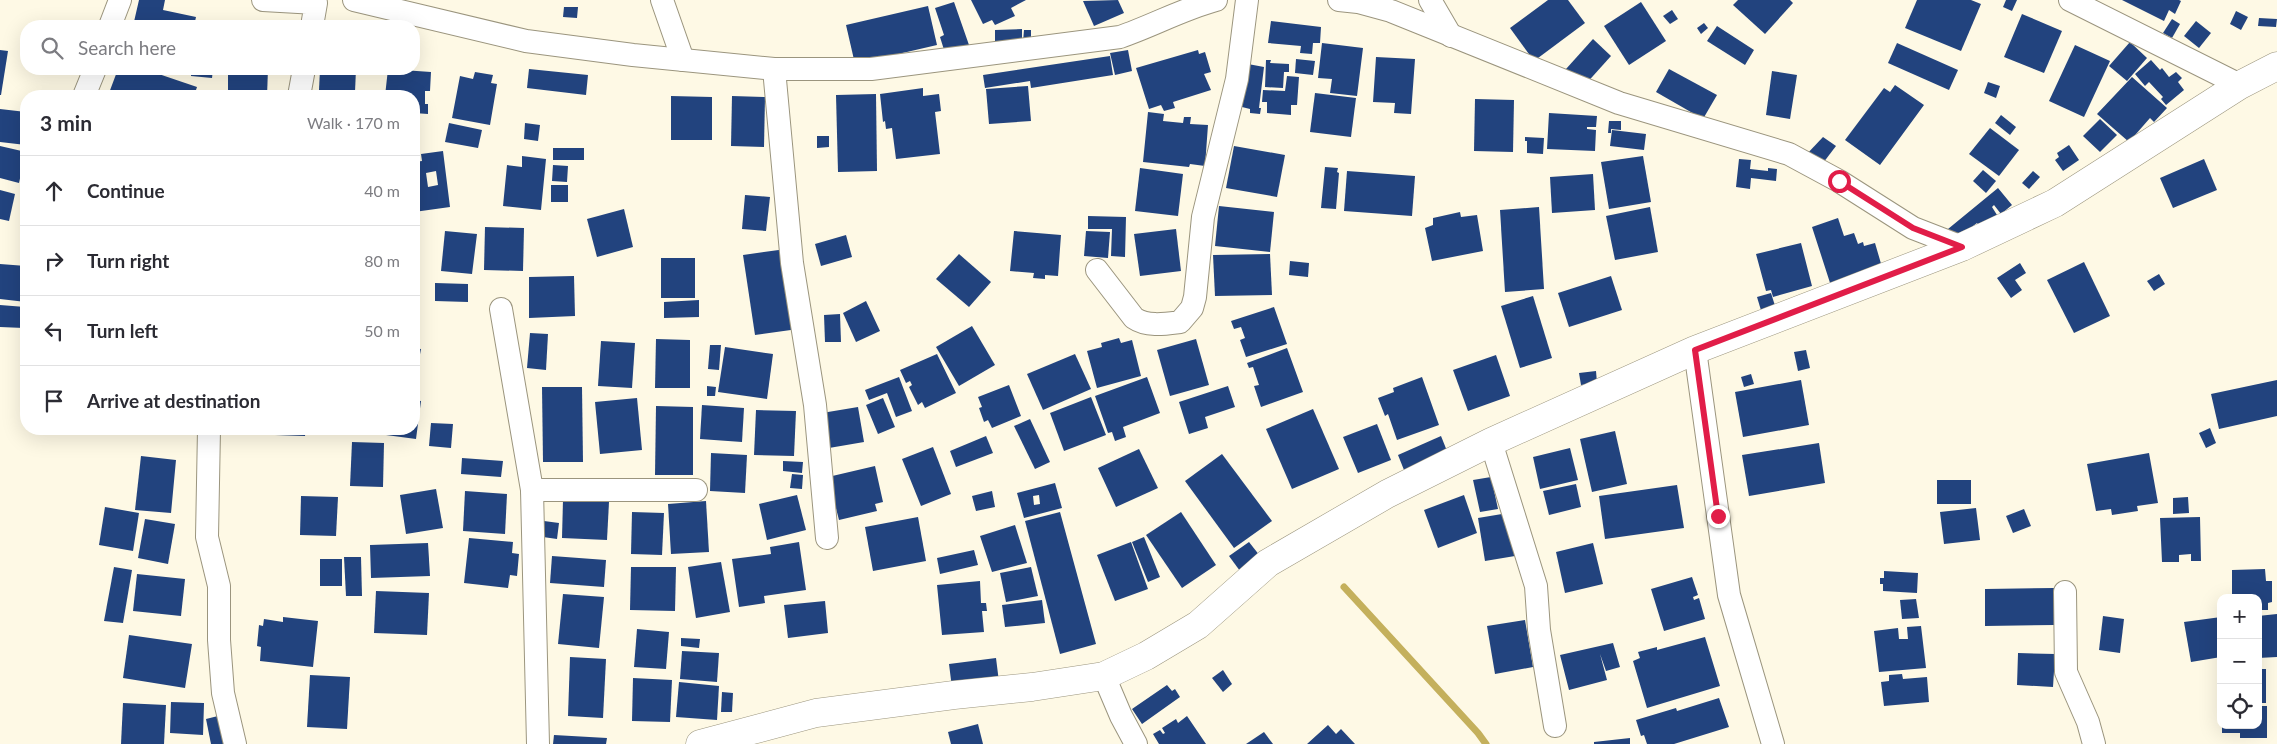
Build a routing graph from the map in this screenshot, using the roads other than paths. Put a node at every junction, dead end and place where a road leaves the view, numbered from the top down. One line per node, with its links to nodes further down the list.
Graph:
1 (120, 0): 11 (street)
2 (263, 0): 10 (street)
3 (662, 0): 14 (street)
4 (1216, 0): 16 (street)
5 (1247, 0): 23 (street)
6 (1339, 0): 13 (street)
7 (1430, 0): 13 (street)
8 (2070, 0): 19 (street)
9 (368, 1): 14 (street)
10 (322, 2): 12 (street)
11 (112, 20)
12 (314, 20)
13 (1451, 36): 22 (street)
14 (683, 60): 16 (street)
15 (2277, 66): 19 (street)
16 (774, 69): 30 (street)
17 (93, 75): 20 (street)
18 (303, 75): 21 (street)
19 (2240, 85): 22 (street)
20 (86, 90)
21 (300, 90)
22 (1962, 247): 25 (street)
23 (1096, 270)
24 (501, 309): 28 (street)
25 (1695, 350): 27 (street); 38 (street)
26 (209, 435): 34 (street)
27 (1491, 442): 32 (street); 33 (street)
28 (532, 490): 29 (street); 35 (street)
29 (696, 490)
30 (827, 538)
31 (2065, 592): 39 (street)
32 (1104, 676): 36 (street); 37 (street)
33 (1555, 726)
34 (236, 744)
35 (538, 744)
36 (700, 744)
37 (1136, 744)
38 (1773, 744)
39 (2094, 744)

